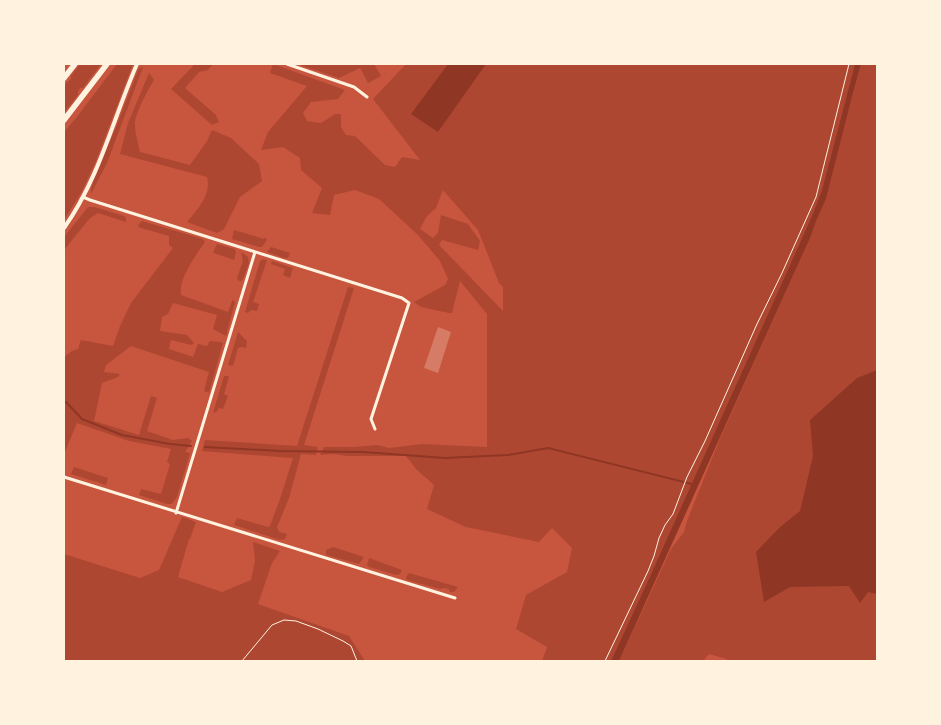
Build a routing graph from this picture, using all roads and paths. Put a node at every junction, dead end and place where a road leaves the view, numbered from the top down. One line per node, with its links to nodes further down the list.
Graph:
1 (75, 64): 6 (highway)
2 (107, 64): 8 (highway)
3 (137, 64): 9 (street)
4 (287, 64): 7 (street)
5 (849, 64): 18 (path)
6 (64, 78)
7 (367, 97)
8 (64, 120)
9 (83, 197): 10 (street); 11 (street)
10 (64, 228)
11 (255, 252): 12 (street); 14 (street)
12 (375, 429)
13 (64, 477): 14 (street)
14 (176, 512): 15 (street)
15 (455, 598)
16 (242, 661): 17 (path)
17 (357, 661)
18 (605, 661)

